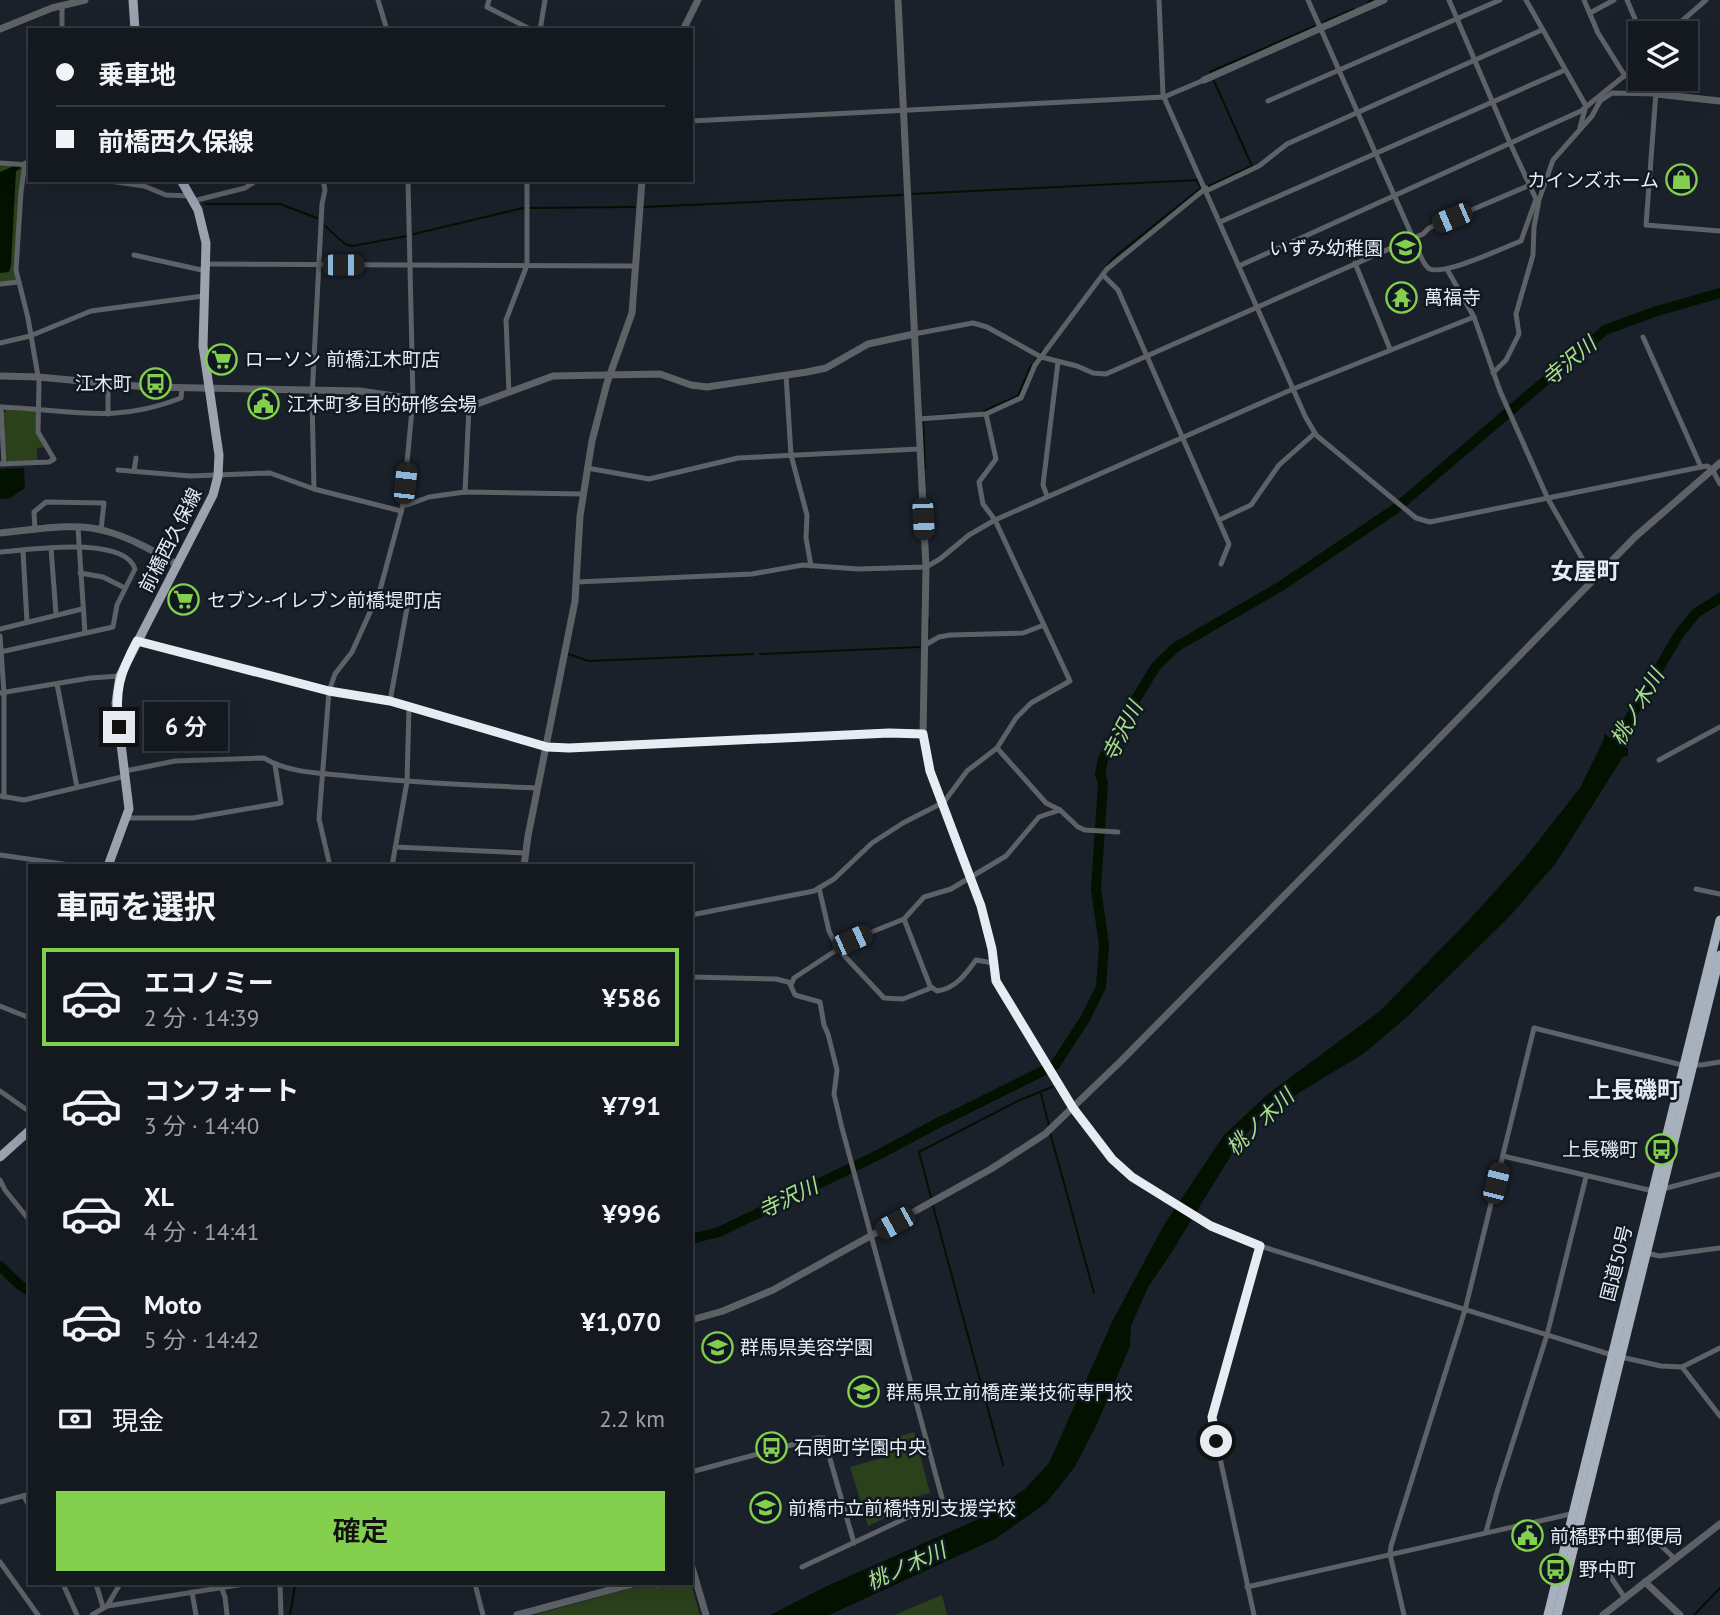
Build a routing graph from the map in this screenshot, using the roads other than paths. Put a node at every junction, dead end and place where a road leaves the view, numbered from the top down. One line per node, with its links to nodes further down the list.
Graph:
1 (85, 0): 18 (street)
2 (133, 0): 24 (main road)
3 (378, 0): 25 (street)
4 (489, 0): 26 (street)
5 (545, 0): 27 (street)
6 (698, 0): 28 (street)
7 (898, 0): 45 (street)
8 (1159, 0): 40 (street)
9 (1308, 0): 29 (street)
10 (1384, 0): 29 (street)
11 (1449, 0): 20 (street)
12 (1500, 0): 20 (street)
13 (1526, 0): 31 (street)
14 (1584, 0): 19 (street)
15 (1614, 0): 19 (street)
16 (1627, 0): 21 (street)
17 (1706, 0): 22 (street)
18 (66, 3): 23 (street); 30 (street)
19 (1590, 13): 36 (street)
20 (1457, 19): 32 (street); 33 (street)
21 (1637, 21)
22 (1682, 21)
23 (62, 28)
24 (135, 28)
25 (386, 28)
26 (528, 28)
27 (540, 28)
28 (684, 28)
29 (1320, 28): 33 (street); 37 (street)
30 (0, 29)
31 (1542, 30): 32 (street); 34 (street)
32 (1474, 61): 42 (street); 46 (street)
33 (1338, 70): 41 (street); 46 (street)
34 (1565, 70): 42 (street); 44 (street)
35 (1628, 73): 36 (street)
36 (1625, 76): 44 (street)
37 (1204, 80): 40 (street)
38 (1656, 91): 39 (street)
39 (1656, 94): 43 (street); 48 (street); 66 (street)
40 (1164, 97): 45 (street); 61 (street)
41 (1268, 101)
42 (1492, 102): 49 (street); 50 (street)
43 (1720, 102)
44 (1586, 106): 48 (street); 49 (street)
45 (903, 112): 47 (street); 83 (street)
46 (1357, 114): 50 (street); 61 (street)
47 (693, 121)
48 (1579, 131): 64 (street)
49 (1510, 143): 60 (street); 62 (street)
50 (1375, 153): 62 (street); 65 (street)
51 (0, 163): 52 (street)
52 (28, 164): 78 (street)
53 (115, 182): 63 (street)
54 (182, 182): 63 (main road, 前橋西久保線)
55 (254, 182): 63 (street)
56 (323, 182): 70 (street)
57 (408, 182): 71 (street)
58 (527, 182): 72 (street)
59 (642, 182): 74 (street)
60 (1530, 185): 64 (street); 67 (street)
61 (1206, 190): 65 (street); 77 (street)
62 (1394, 195): 67 (street); 73 (street)
63 (192, 199): 75 (main road, 前橋西久保線)
64 (1538, 200): 76 (street); 93 (street)
65 (1220, 222): 73 (street)
66 (1720, 231)
67 (1413, 238): 69 (street); 76 (street)
68 (134, 255): 75 (street)
69 (1355, 263): 81 (street); 89 (street)
70 (320, 265): 71 (street); 75 (street); 101 (street)
71 (410, 265): 72 (street); 104 (street)
72 (527, 265): 74 (street); 103 (street)
73 (1239, 265): 81 (street)
74 (636, 266): 96 (street)
75 (206, 268): 80 (main road, 前橋西久保線)
76 (1448, 271): 82 (street)
77 (1103, 275): 90 (street); 91 (street)
78 (19, 282): 79 (street); 85 (street)
79 (0, 284)
80 (204, 296): 85 (street); 100 (main road, 前橋西久保線)
81 (1257, 307): 90 (street); 102 (street)
82 (1474, 317): 89 (street); 93 (street)
83 (914, 334): 91 (street); 94 (street); 110 (street)
84 (0, 335): 87 (street)
85 (30, 336): 87 (street); 97 (street)
86 (1643, 337): 118 (street)
87 (8, 341): 88 (street)
88 (0, 342)
89 (1390, 349): 102 (street)
90 (1146, 355): 92 (street); 112 (street)
91 (1041, 357): 92 (street); 109 (street)
92 (1058, 362): 128 (street)
93 (1493, 373): 129 (street)
94 (786, 375): 96 (street); 114 (street)
95 (0, 376): 97 (street)
96 (610, 376): 103 (street); 119 (street)
97 (38, 377): 98 (street); 107 (street)
98 (108, 384): 99 (street); 108 (street)
99 (182, 387): 100 (street); 108 (street)
100 (208, 387): 101 (street); 123 (main road, 前橋西久保線)
101 (312, 389): 104 (street); 125 (street)
102 (1293, 389): 111 (street); 112 (street)
103 (509, 393): 106 (street)
104 (413, 398): 106 (street); 130 (street)
105 (1, 407): 107 (street); 117 (street)
106 (469, 407): 126 (street)
107 (39, 409): 108 (street); 117 (street)
108 (108, 414)
109 (986, 414): 110 (street); 131 (street)
110 (918, 419): 113 (street)
111 (1315, 433): 129 (street); 132 (street)
112 (1183, 437): 128 (street); 132 (street)
113 (919, 449): 114 (street); 144 (street)
114 (791, 455): 119 (street); 143 (street)
115 (136, 458): 122 (street)
116 (1720, 463): 120 (street)
117 (2, 464)
118 (1701, 467): 120 (street); 129 (street)
119 (587, 468): 127 (street)
120 (1712, 469): 124 (street); 146 (street)
121 (118, 470): 122 (street)
122 (134, 471): 123 (street)
123 (218, 476): 125 (street); 142 (main road, 前橋西久保線)
124 (1720, 484)
125 (313, 489): 130 (street)
126 (465, 492): 127 (street); 130 (street)
127 (582, 494): 147 (street)
128 (1047, 496): 131 (street)
129 (1548, 499): 146 (street)
130 (402, 508): 162 (street)
131 (995, 520): 144 (street); 153 (street)
132 (1219, 520): 141 (street)
133 (78, 528): 134 (street); 135 (street); 137 (street)
134 (35, 530): 135 (street); 136 (street)
135 (101, 530): 142 (street)
136 (0, 533)
137 (78, 546): 138 (street); 145 (street); 148 (street)
138 (51, 548): 139 (street); 151 (street)
139 (23, 551): 140 (street); 152 (street)
140 (0, 552)
141 (1221, 564)
142 (177, 565): 157 (main road, 前橋西久保線)
143 (811, 566): 144 (street); 147 (street)
144 (926, 567): 158 (street)
145 (80, 573): 148 (street); 150 (street)
146 (1594, 579): 208 (street)
147 (577, 582): 168 (street)
148 (125, 588): 155 (street)
149 (409, 597): 164 (street)
150 (82, 609): 151 (street); 155 (street)
151 (56, 614): 152 (street)
152 (27, 622): 154 (street)
153 (1044, 625): 158 (street); 169 (street)
154 (0, 629)
155 (85, 633): 159 (street)
156 (0, 636): 159 (street)
157 (137, 641): 160 (main road, 前橋西久保線); 162 (street)
158 (925, 645): 167 (street)
159 (1, 652): 163 (street)
160 (120, 676): 161 (street); 172 (main road, 前橋西久保線)
161 (57, 684): 163 (street); 175 (street)
162 (329, 691): 164 (street); 173 (street)
163 (2, 693): 177 (street)
164 (390, 701): 165 (street)
165 (409, 707): 168 (street); 174 (street)
166 (1720, 727): 170 (street)
167 (923, 734): 168 (street); 178 (street)
168 (547, 747): 176 (street)
169 (997, 748): 178 (street); 179 (street)
170 (1659, 760)
171 (275, 765): 172 (street); 173 (street); 180 (street)
172 (125, 773): 175 (street); 180 (main road, 前橋西久保線)
173 (322, 773): 174 (street); 187 (street)
174 (407, 782): 176 (street); 182 (street)
175 (77, 787): 177 (street)
176 (538, 788): 183 (street)
177 (2, 797)
178 (941, 804): 190 (street); 191 (street)
179 (1060, 810): 181 (street); 190 (street)
180 (127, 818): 186 (main road, 前橋西久保線)
181 (1115, 832)
182 (396, 847): 183 (street); 188 (street)
183 (525, 853): 189 (street)
184 (0, 855): 185 (street)
185 (63, 864)
186 (109, 864)
187 (330, 864)
188 (392, 864)
189 (524, 864)
190 (970, 877): 195 (street); 199 (street)
191 (819, 888): 194 (street); 197 (street)
192 (1696, 889): 193 (street)
193 (1720, 894)
194 (693, 915)
195 (904, 919): 197 (street); 202 (street)
196 (1720, 920): 206 (highway, 国道50号)
197 (838, 949): 201 (street); 202 (street)
198 (1720, 955): 206 (highway, 国道50号)
199 (993, 963): 202 (street); 208 (street)
200 (693, 976): 201 (street)
201 (790, 984): 218 (street)
202 (931, 988)
203 (0, 1006): 204 (street)
204 (28, 1017)
205 (1720, 1062): 206 (street)
206 (1689, 1065): 211 (street); 216 (highway, 国道50号)
207 (0, 1091): 209 (street)
208 (1073, 1108): 218 (street); 219 (street)
209 (28, 1111)
210 (28, 1132): 212 (main road)
211 (1503, 1156): 214 (street); 222 (street)
212 (0, 1157)
213 (1720, 1174): 216 (street)
214 (1586, 1177): 216 (street); 224 (street)
215 (0, 1180): 217 (street)
216 (1657, 1190): 221 (highway, 国道50号); 226 (highway, 国道50号)
217 (28, 1219)
218 (871, 1237): 223 (street); 236 (street)
219 (1260, 1246): 222 (street); 251 (street)
220 (1720, 1248): 221 (street)
221 (1647, 1253): 226 (highway, 国道50号)
222 (1465, 1310): 224 (street); 237 (street)
223 (693, 1319)
224 (1547, 1335): 226 (street); 234 (street)
225 (1720, 1348): 227 (street)
226 (1616, 1356): 227 (street); 232 (highway, 国道50号)
227 (1682, 1367): 228 (street)
228 (1720, 1416)
229 (693, 1471): 236 (street)
230 (27, 1495): 231 (street)
231 (0, 1502)
232 (1577, 1513): 234 (street); 266 (highway, 国道50号); 267 (highway, 国道50号)
233 (1720, 1524): 238 (street)
234 (1486, 1532): 237 (street)
235 (1647, 1532): 238 (street)
236 (854, 1543): 240 (street)
237 (1390, 1554): 251 (street); 265 (street)
238 (1675, 1559): 243 (street)
239 (0, 1562): 255 (street)
240 (802, 1567)
241 (693, 1570): 263 (street)
242 (1609, 1576): 253 (street)
243 (1645, 1582): 253 (street); 269 (street)
244 (63, 1585): 256 (street)
245 (96, 1585): 254 (street)
246 (119, 1585): 254 (street)
247 (281, 1585): 260 (street)
248 (475, 1585): 261 (street)
249 (628, 1585): 262 (street)
250 (221, 1586): 252 (street); 259 (street)
251 (1247, 1587): 264 (street)
252 (192, 1592): 254 (street); 258 (street)
253 (1625, 1598): 268 (street)
254 (105, 1606): 257 (street)
255 (38, 1615)
256 (76, 1615)
257 (92, 1615)
258 (196, 1615)
259 (227, 1615)
260 (281, 1615)
261 (483, 1615)
262 (517, 1615)
263 (706, 1615)
264 (1254, 1615)
265 (1404, 1615)
266 (1548, 1615)
267 (1557, 1615)
268 (1603, 1615)
269 (1680, 1615)

